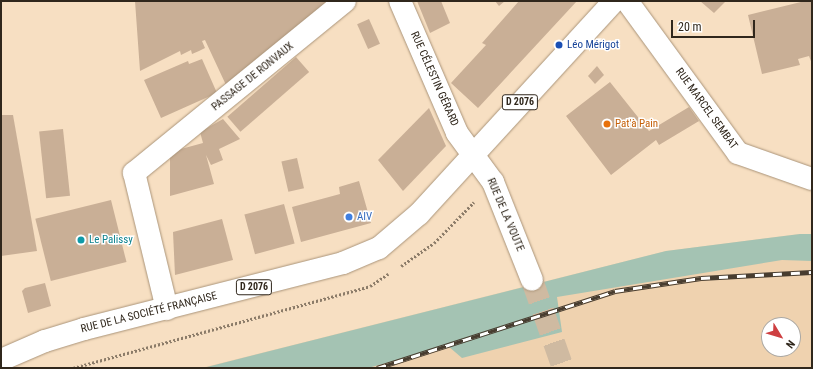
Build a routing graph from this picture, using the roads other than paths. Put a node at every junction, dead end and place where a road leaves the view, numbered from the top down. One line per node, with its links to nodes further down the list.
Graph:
1 (346, 1): 8 (main road, PASSAGE DE RONVAUX)
2 (400, 1): 5 (main road, RUE CÉLESTIN GÉRARD)
3 (614, 1): 5 (main road, D 2076)
4 (627, 1): 6 (main road, RUE MARCEL SEMBAT)
5 (473, 154): 7 (main road, RUE DE LA VOUTE); 8 (main road, RUE DE LA SOCIÉTÉ FRANÇAISE / D 2076)
6 (812, 179)
7 (532, 280)
8 (166, 309): 9 (main road, RUE DE LA SOCIÉTÉ FRANÇAISE / D 2076)
9 (1, 360)

